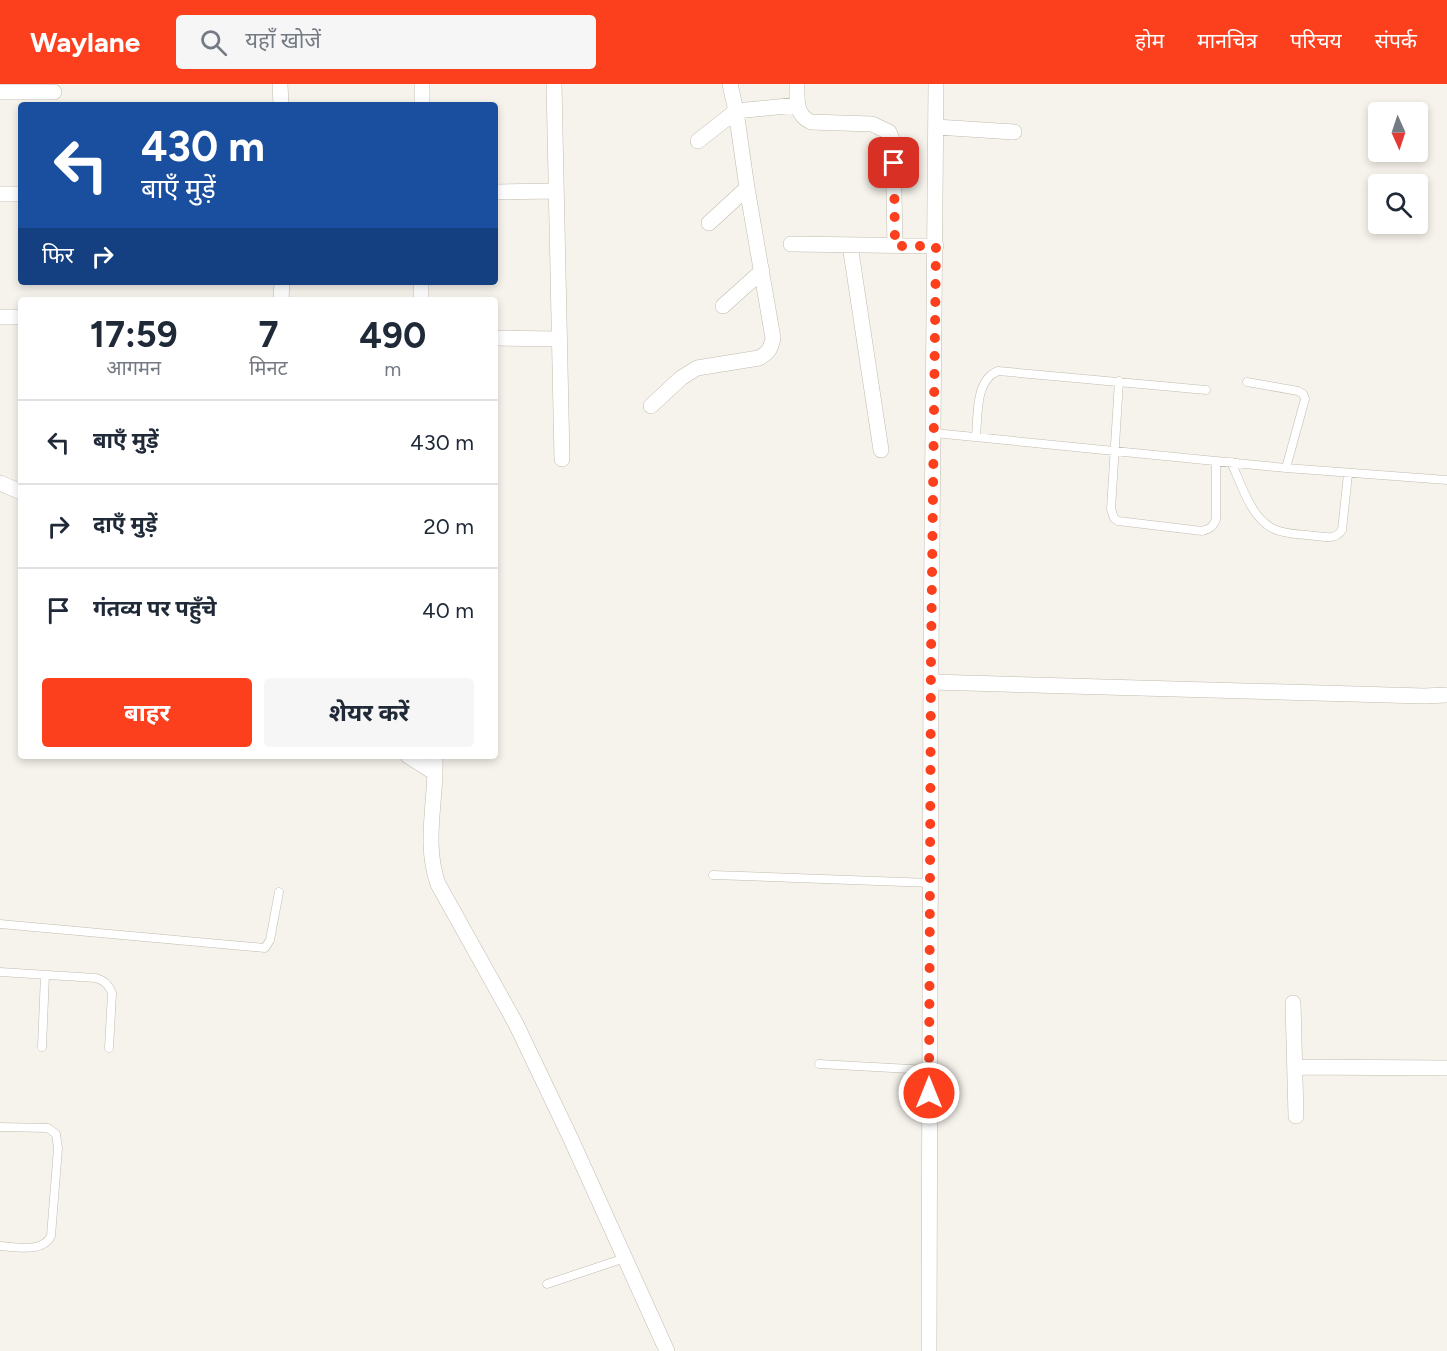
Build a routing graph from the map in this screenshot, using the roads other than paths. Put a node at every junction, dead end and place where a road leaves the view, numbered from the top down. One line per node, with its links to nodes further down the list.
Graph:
1 (280, 84): 9 (street)
2 (422, 84): 10 (street)
3 (554, 84): 17 (street)
4 (730, 84): 12 (street)
5 (797, 84): 11 (street)
6 (936, 84): 13 (street)
7 (0, 92): 8 (street)
8 (54, 92)
9 (281, 102)
10 (422, 102)
11 (797, 105): 12 (street); 24 (street)
12 (736, 111): 15 (street); 16 (street)
13 (936, 128): 14 (street); 25 (street)
14 (1014, 132)
15 (698, 141)
16 (747, 188): 21 (street); 26 (street)
17 (556, 191): 18 (street); 31 (street)
18 (498, 192)
19 (0, 194): 20 (street)
20 (18, 194)
21 (709, 223)
22 (791, 244): 23 (street)
23 (850, 245): 24 (street); 38 (street)
24 (895, 246): 25 (street)
25 (936, 246): 36 (street)
26 (762, 271): 27 (street); 35 (street)
27 (723, 306)
28 (0, 317): 29 (street)
29 (18, 317)
30 (498, 338): 31 (street)
31 (558, 339): 40 (street)
32 (1119, 381): 34 (lane); 37 (lane); 39 (lane)
33 (1247, 382): 43 (lane)
34 (1206, 390)
35 (651, 406)
36 (934, 433): 37 (lane); 48 (street)
37 (976, 437): 39 (lane)
38 (881, 450)
39 (1114, 451): 41 (lane); 41 (lane)
40 (562, 459)
41 (1216, 461): 42 (lane)
42 (1231, 462): 43 (lane); 44 (lane)
43 (1286, 468): 44 (lane)
44 (1348, 474): 45 (lane)
45 (1447, 480)
46 (0, 483): 47 (street)
47 (18, 491)
48 (931, 682): 49 (street); 54 (street)
49 (1447, 695)
50 (413, 759): 52 (street)
51 (435, 759): 52 (street)
52 (435, 773): 69 (street)
53 (713, 875): 54 (lane)
54 (931, 884): 65 (street)
55 (279, 892): 56 (lane)
56 (0, 924)
57 (0, 972): 58 (lane)
58 (45, 975): 60 (lane); 61 (lane)
59 (1293, 1003): 63 (street)
60 (42, 1047)
61 (109, 1048)
62 (819, 1064): 65 (lane)
63 (1295, 1067): 64 (street); 66 (street)
64 (1447, 1068)
65 (929, 1070): 72 (street)
66 (1296, 1116)
67 (0, 1127): 68 (lane)
68 (0, 1246)
69 (625, 1258): 70 (lane); 71 (street)
70 (547, 1284)
71 (667, 1351)
72 (929, 1351)

